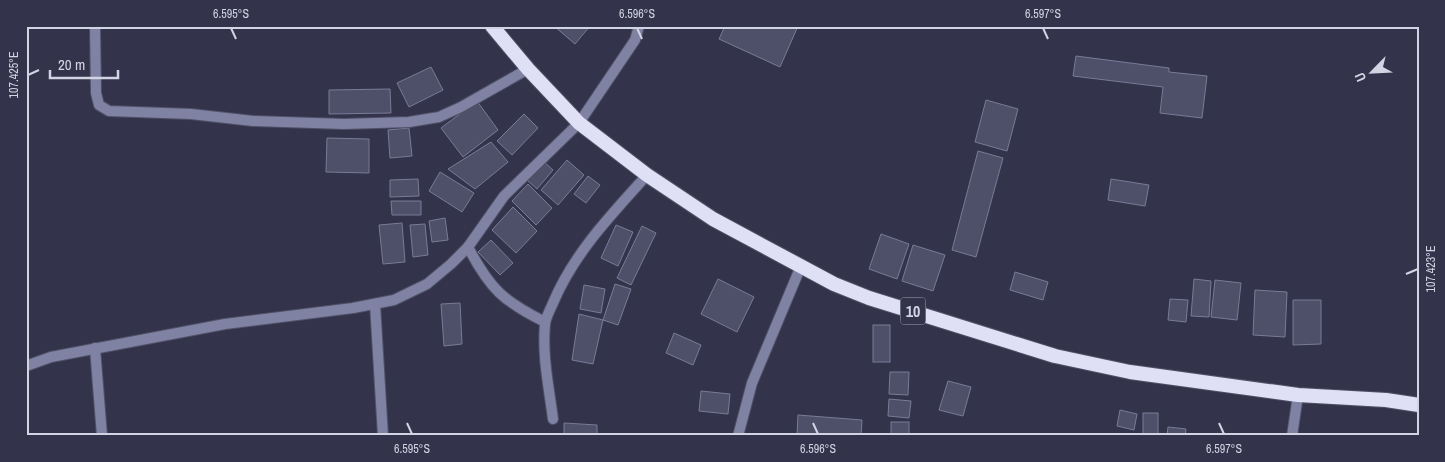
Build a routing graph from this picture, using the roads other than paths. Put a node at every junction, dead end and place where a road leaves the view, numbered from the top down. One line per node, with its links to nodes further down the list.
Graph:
1 (95, 26): 4 (street)
2 (492, 26): 4 (highway, 10)
3 (639, 26): 5 (street)
4 (528, 69): 5 (highway, 10)
5 (579, 123): 6 (highway, 10); 7 (street)
6 (647, 174): 8 (highway, 10); 10 (street)
7 (468, 247): 9 (street); 10 (street)
8 (800, 266): 13 (highway, 10); 18 (street)
9 (375, 304): 11 (street); 17 (street)
10 (545, 322): 15 (street)
11 (95, 348): 12 (street); 16 (street)
12 (26, 366)
13 (1298, 394): 14 (highway, 10); 19 (street)
14 (1419, 405)
15 (554, 419)
16 (102, 436)
17 (383, 436)
18 (738, 436)
19 (1292, 436)

